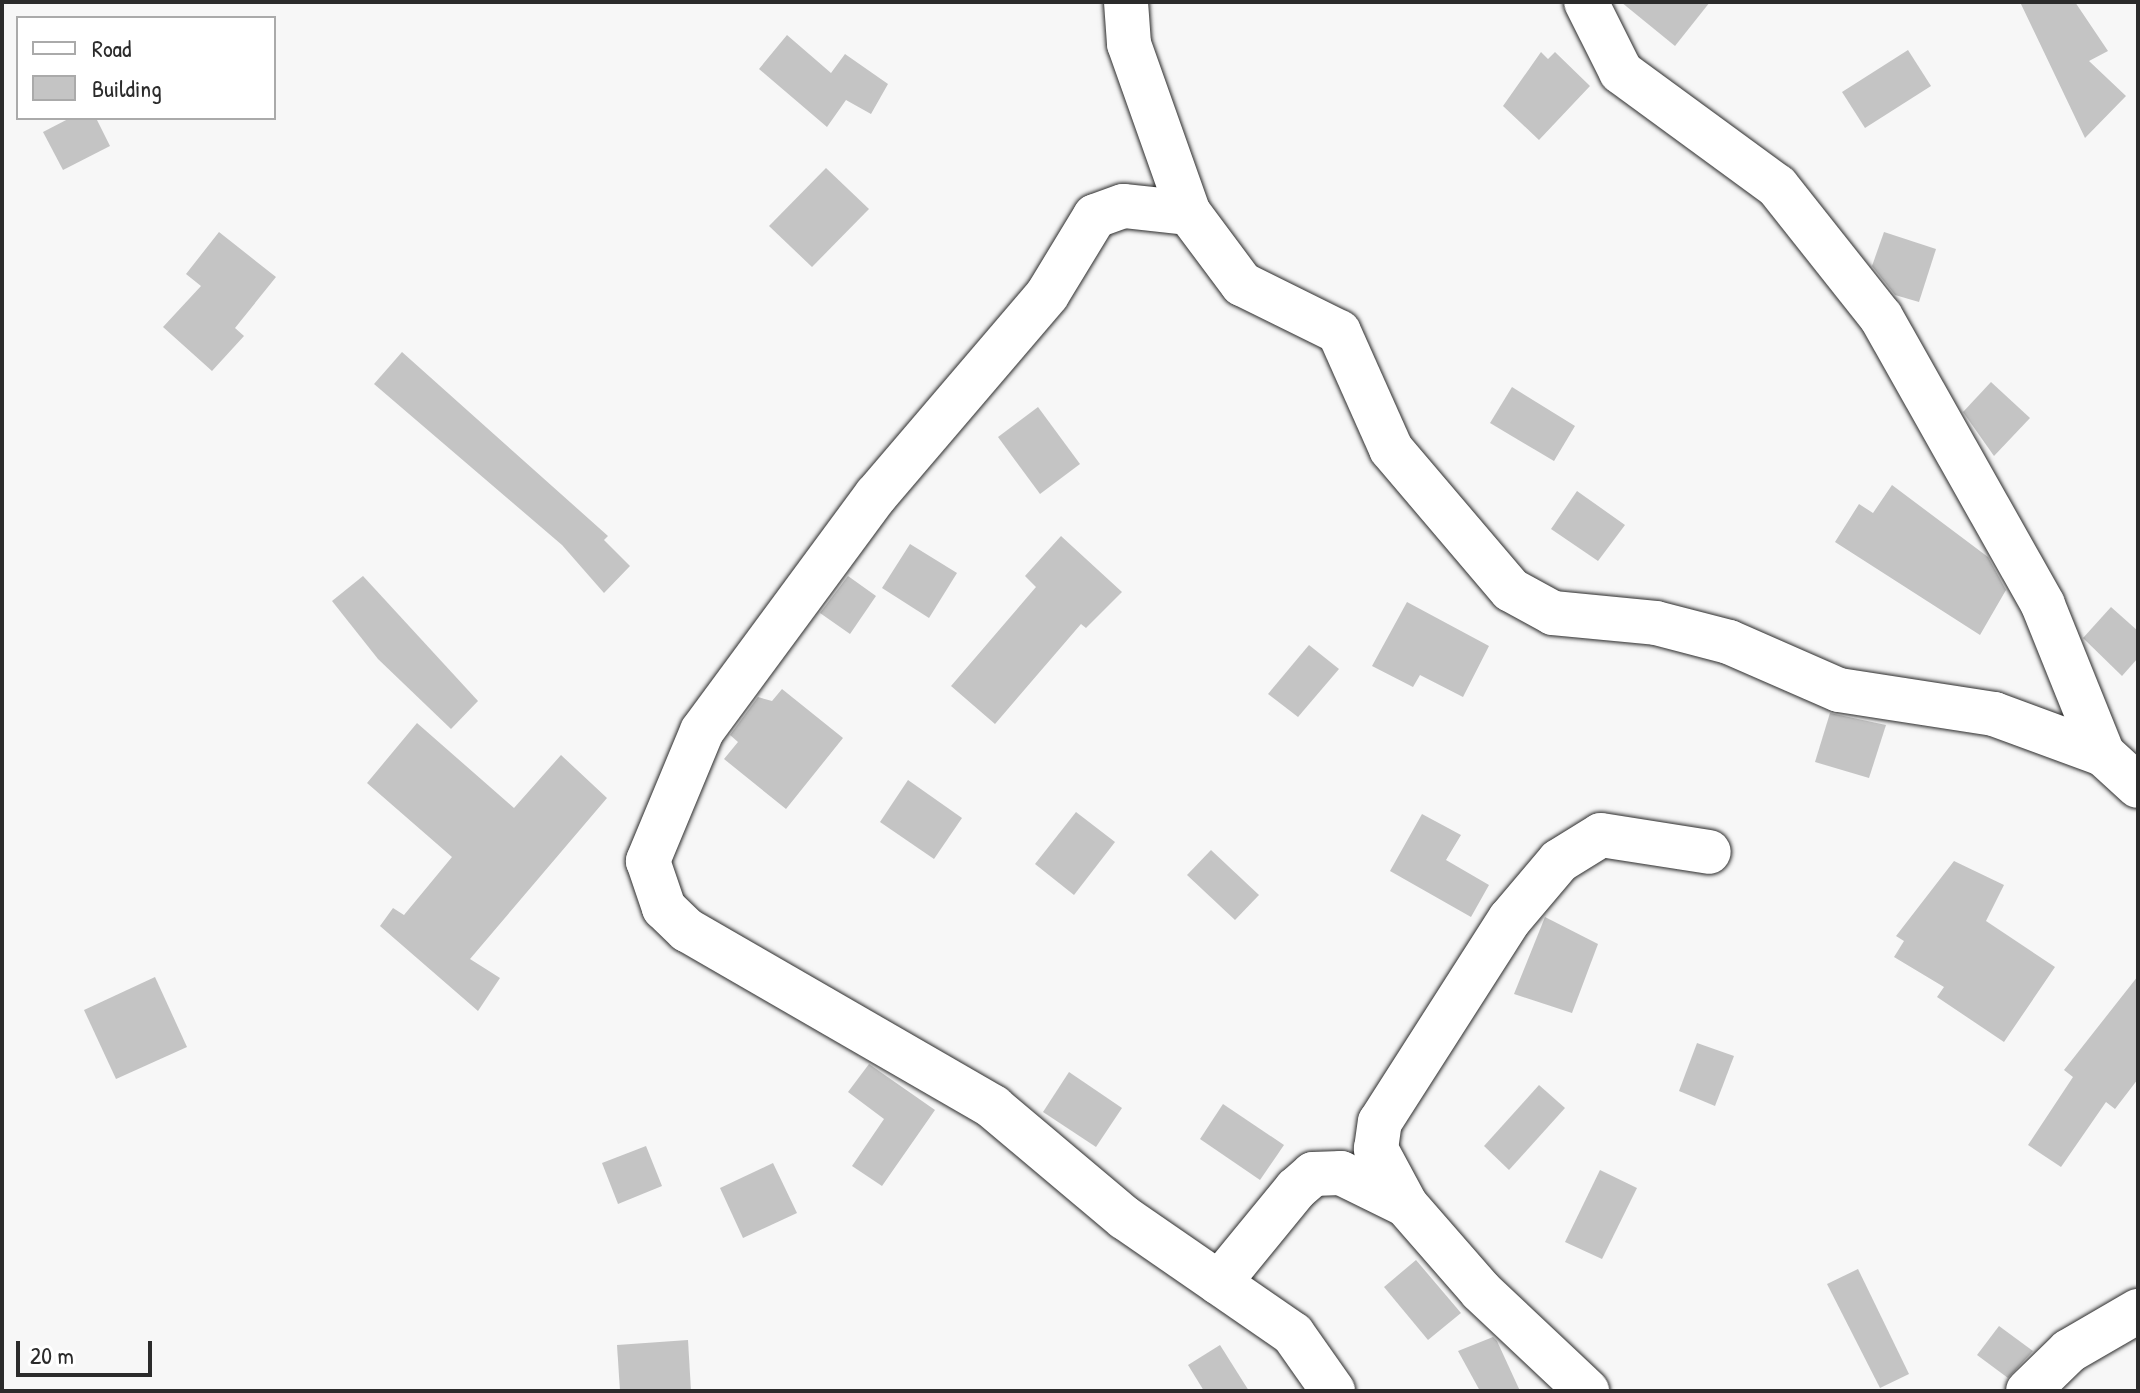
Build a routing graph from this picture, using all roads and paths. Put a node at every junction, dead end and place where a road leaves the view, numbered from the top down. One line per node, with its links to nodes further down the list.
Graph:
1 (1126, 2): 3 (street)
2 (1586, 2): 4 (street)
3 (1189, 213): 4 (street); 8 (street)
4 (2103, 754): 5 (street)
5 (2138, 786)
6 (1709, 852): 7 (street)
7 (1406, 1205): 8 (street); 11 (street)
8 (1219, 1283): 10 (street)
9 (2138, 1311): 12 (street)
10 (1333, 1391)
11 (1587, 1391)
12 (2028, 1391)

